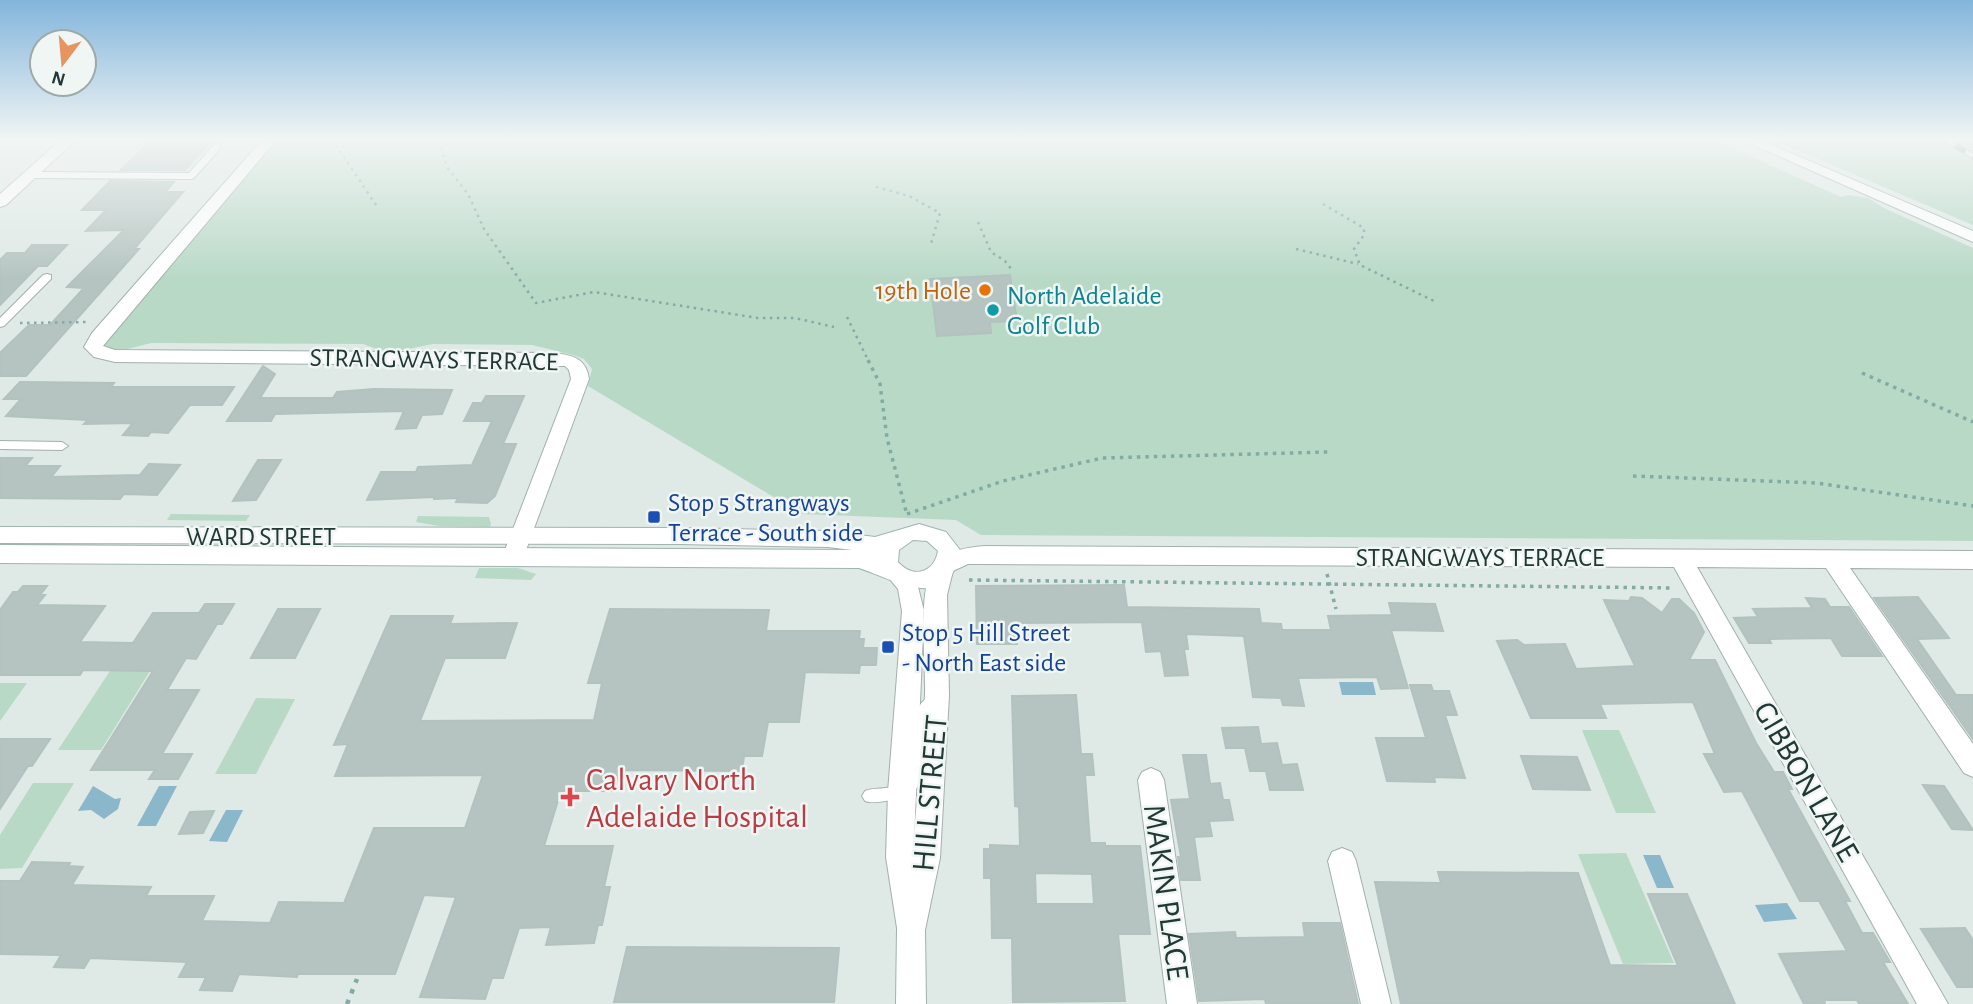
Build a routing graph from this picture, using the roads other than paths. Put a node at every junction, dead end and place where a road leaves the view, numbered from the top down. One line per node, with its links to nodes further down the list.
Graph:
1 (18, 186): 4 (street)
2 (229, 186): 11 (street, STRANGWAYS TERRACE)
3 (1855, 186): 5 (street)
4 (0, 202)
5 (1973, 237)
6 (47, 277): 7 (lane)
7 (0, 324)
8 (0, 445): 9 (lane)
9 (62, 446)
10 (900, 529): 16 (street); 22 (street); 24 (street)
11 (523, 534): 14 (street, WARD STREET); 15 (street); 18 (street)
12 (0, 535): 13 (street, WARD STREET)
13 (282, 536): 14 (street, WARD STREET); 19 (lane)
14 (387, 546): 18 (street, WARD STREET); 19 (street, WARD STREET)
15 (656, 546): 16 (street); 18 (street)
16 (781, 548): 24 (street)
17 (0, 554): 19 (street, WARD STREET)
18 (514, 555)
19 (272, 556)
20 (1680, 558): 21 (street, STRANGWAYS TERRACE); 22 (street, STRANGWAYS TERRACE); 37 (street, GIBBON LANE)
21 (1832, 559): 23 (street, STRANGWAYS TERRACE); 28 (street)
22 (945, 560): 24 (street); 26 (street, HILL STREET)
23 (1973, 560)
24 (895, 573): 25 (street, HILL STREET)
25 (911, 658): 26 (lane); 30 (street, HILL STREET)
26 (938, 659): 27 (street, HILL STREET)
27 (937, 695): 30 (lane); 33 (street, HILL STREET)
28 (1973, 765)
29 (1152, 780): 35 (street, MAKIN PLACE)
30 (901, 792): 31 (lane); 33 (street, HILL STREET)
31 (870, 796)
32 (1342, 861): 36 (street)
33 (911, 930): 34 (street, HILL STREET)
34 (911, 1004)
35 (1182, 1004)
36 (1376, 1004)
37 (1933, 1004)

